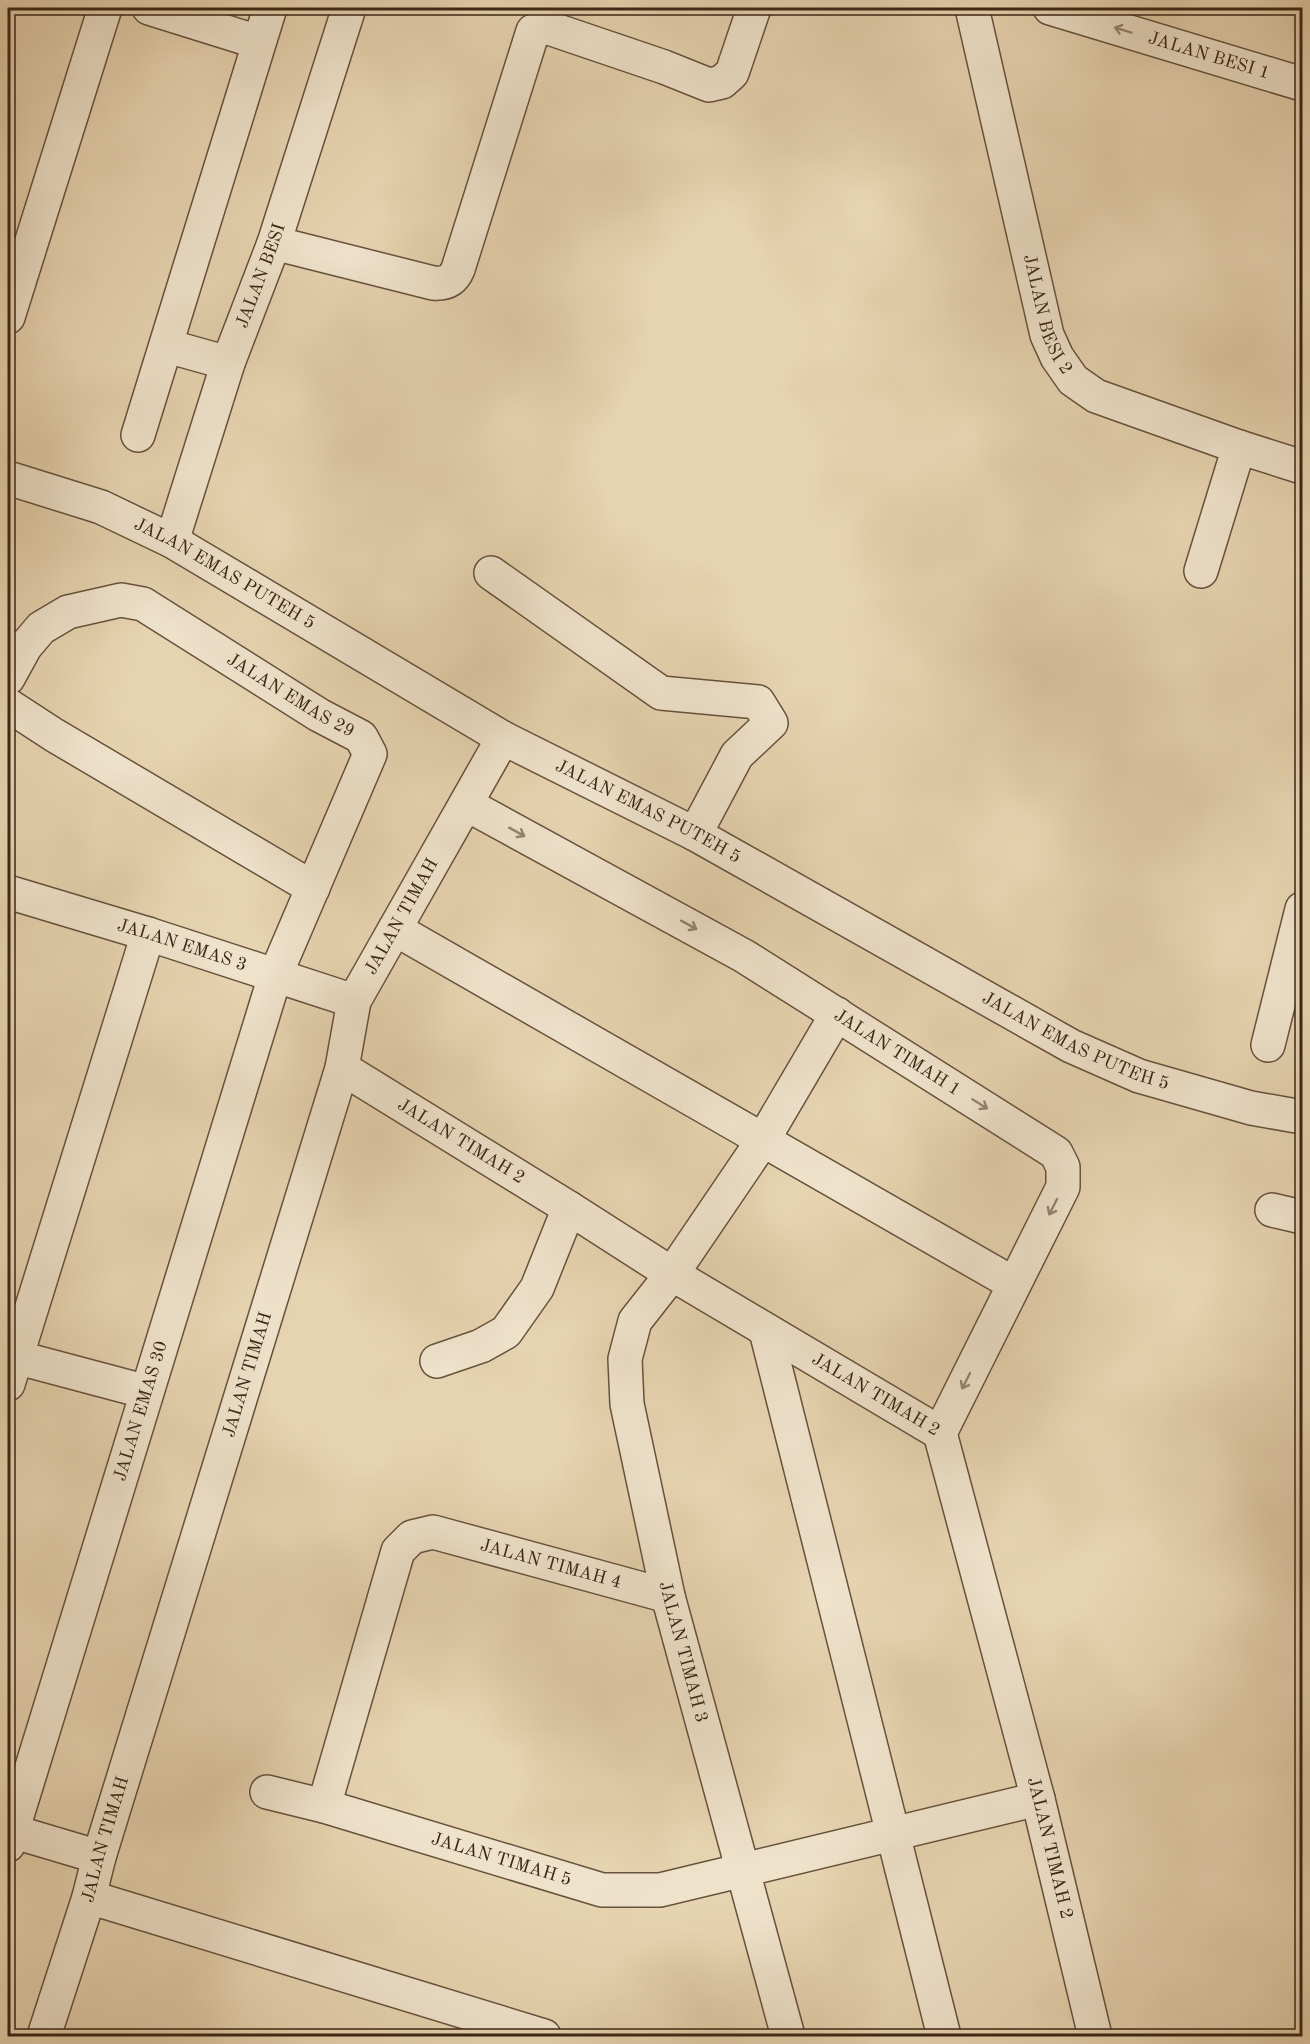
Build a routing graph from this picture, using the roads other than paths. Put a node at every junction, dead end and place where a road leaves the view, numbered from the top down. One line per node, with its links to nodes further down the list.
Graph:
1 (105, 8): 11 (street)
2 (149, 8): 8 (street)
3 (270, 8): 8 (street)
4 (349, 8): 10 (street, JALAN BESI)
5 (754, 8): 10 (street)
6 (972, 8): 15 (street, JALAN BESI 2)
7 (1050, 8): 9 (street, JALAN BESI 1, one-way to 7)
8 (258, 42): 12 (street)
9 (1301, 85)
10 (274, 243): 13 (street, JALAN BESI)
11 (8, 316)
12 (166, 346): 13 (street); 14 (street)
13 (228, 363): 18 (street, JALAN BESI)
14 (138, 435)
15 (1239, 447): 16 (street, JALAN BESI 2); 19 (street)
16 (1302, 467)
17 (8, 478): 18 (street, JALAN EMAS PUTEH 5)
18 (172, 541): 23 (street, JALAN EMAS PUTEH 5)
19 (1201, 571)
20 (491, 573): 25 (street)
21 (8, 678): 26 (street, JALAN EMAS 29)
22 (8, 705): 26 (street)
23 (503, 738): 24 (street, JALAN TIMAH); 25 (street, JALAN EMAS PUTEH 5)
24 (466, 804): 29 (street, JALAN TIMAH); 33 (street, JALAN TIMAH 1, one-way to 33)
25 (694, 834): 36 (street, JALAN EMAS PUTEH 5)
26 (313, 888): 31 (street, JALAN EMAS 29)
27 (8, 892): 30 (street, JALAN EMAS 3)
28 (1302, 909): 34 (street)
29 (395, 929): 32 (street, JALAN TIMAH); 37 (street)
30 (148, 934): 31 (street, JALAN EMAS 3); 43 (street)
31 (275, 976): 32 (street, JALAN EMAS 3); 44 (street, JALAN EMAS 30)
32 (354, 1000): 35 (street, JALAN TIMAH)
33 (837, 1014): 37 (street, JALAN TIMAH 3); 40 (street, JALAN TIMAH 1, one-way to 40)
34 (1268, 1045)
35 (342, 1068): 38 (street, JALAN TIMAH 2); 52 (street, JALAN TIMAH)
36 (1302, 1117)
37 (763, 1140): 39 (street, JALAN TIMAH 3); 40 (street)
38 (569, 1208): 39 (street, JALAN TIMAH 2); 42 (street)
39 (672, 1274): 41 (street, JALAN TIMAH 2); 46 (street, JALAN TIMAH 3)
40 (1014, 1284): 45 (street, JALAN TIMAH 1, one-way to 45)
41 (766, 1331): 45 (street, JALAN TIMAH 2); 50 (street)
42 (437, 1362)
43 (10, 1366): 44 (street)
44 (147, 1392): 51 (street, JALAN EMAS 30)
45 (940, 1433): 48 (street, JALAN TIMAH 2)
46 (668, 1596): 49 (street, JALAN TIMAH 4); 53 (street, JALAN TIMAH 3)
47 (267, 1792): 49 (street, JALAN TIMAH 5)
48 (1038, 1799): 50 (street, JALAN TIMAH 5); 59 (street, JALAN TIMAH 2)
49 (324, 1806): 53 (street, JALAN TIMAH 5)
50 (894, 1833): 53 (street, JALAN TIMAH 5); 58 (street)
51 (9, 1836): 52 (street)
52 (99, 1857): 54 (street, JALAN TIMAH)
53 (741, 1870): 57 (street, JALAN TIMAH 3)
54 (89, 1897): 55 (street, JALAN TIMAH); 56 (street)
55 (44, 2037)
56 (544, 2037)
57 (788, 2037)
58 (944, 2037)
59 (1095, 2037)

